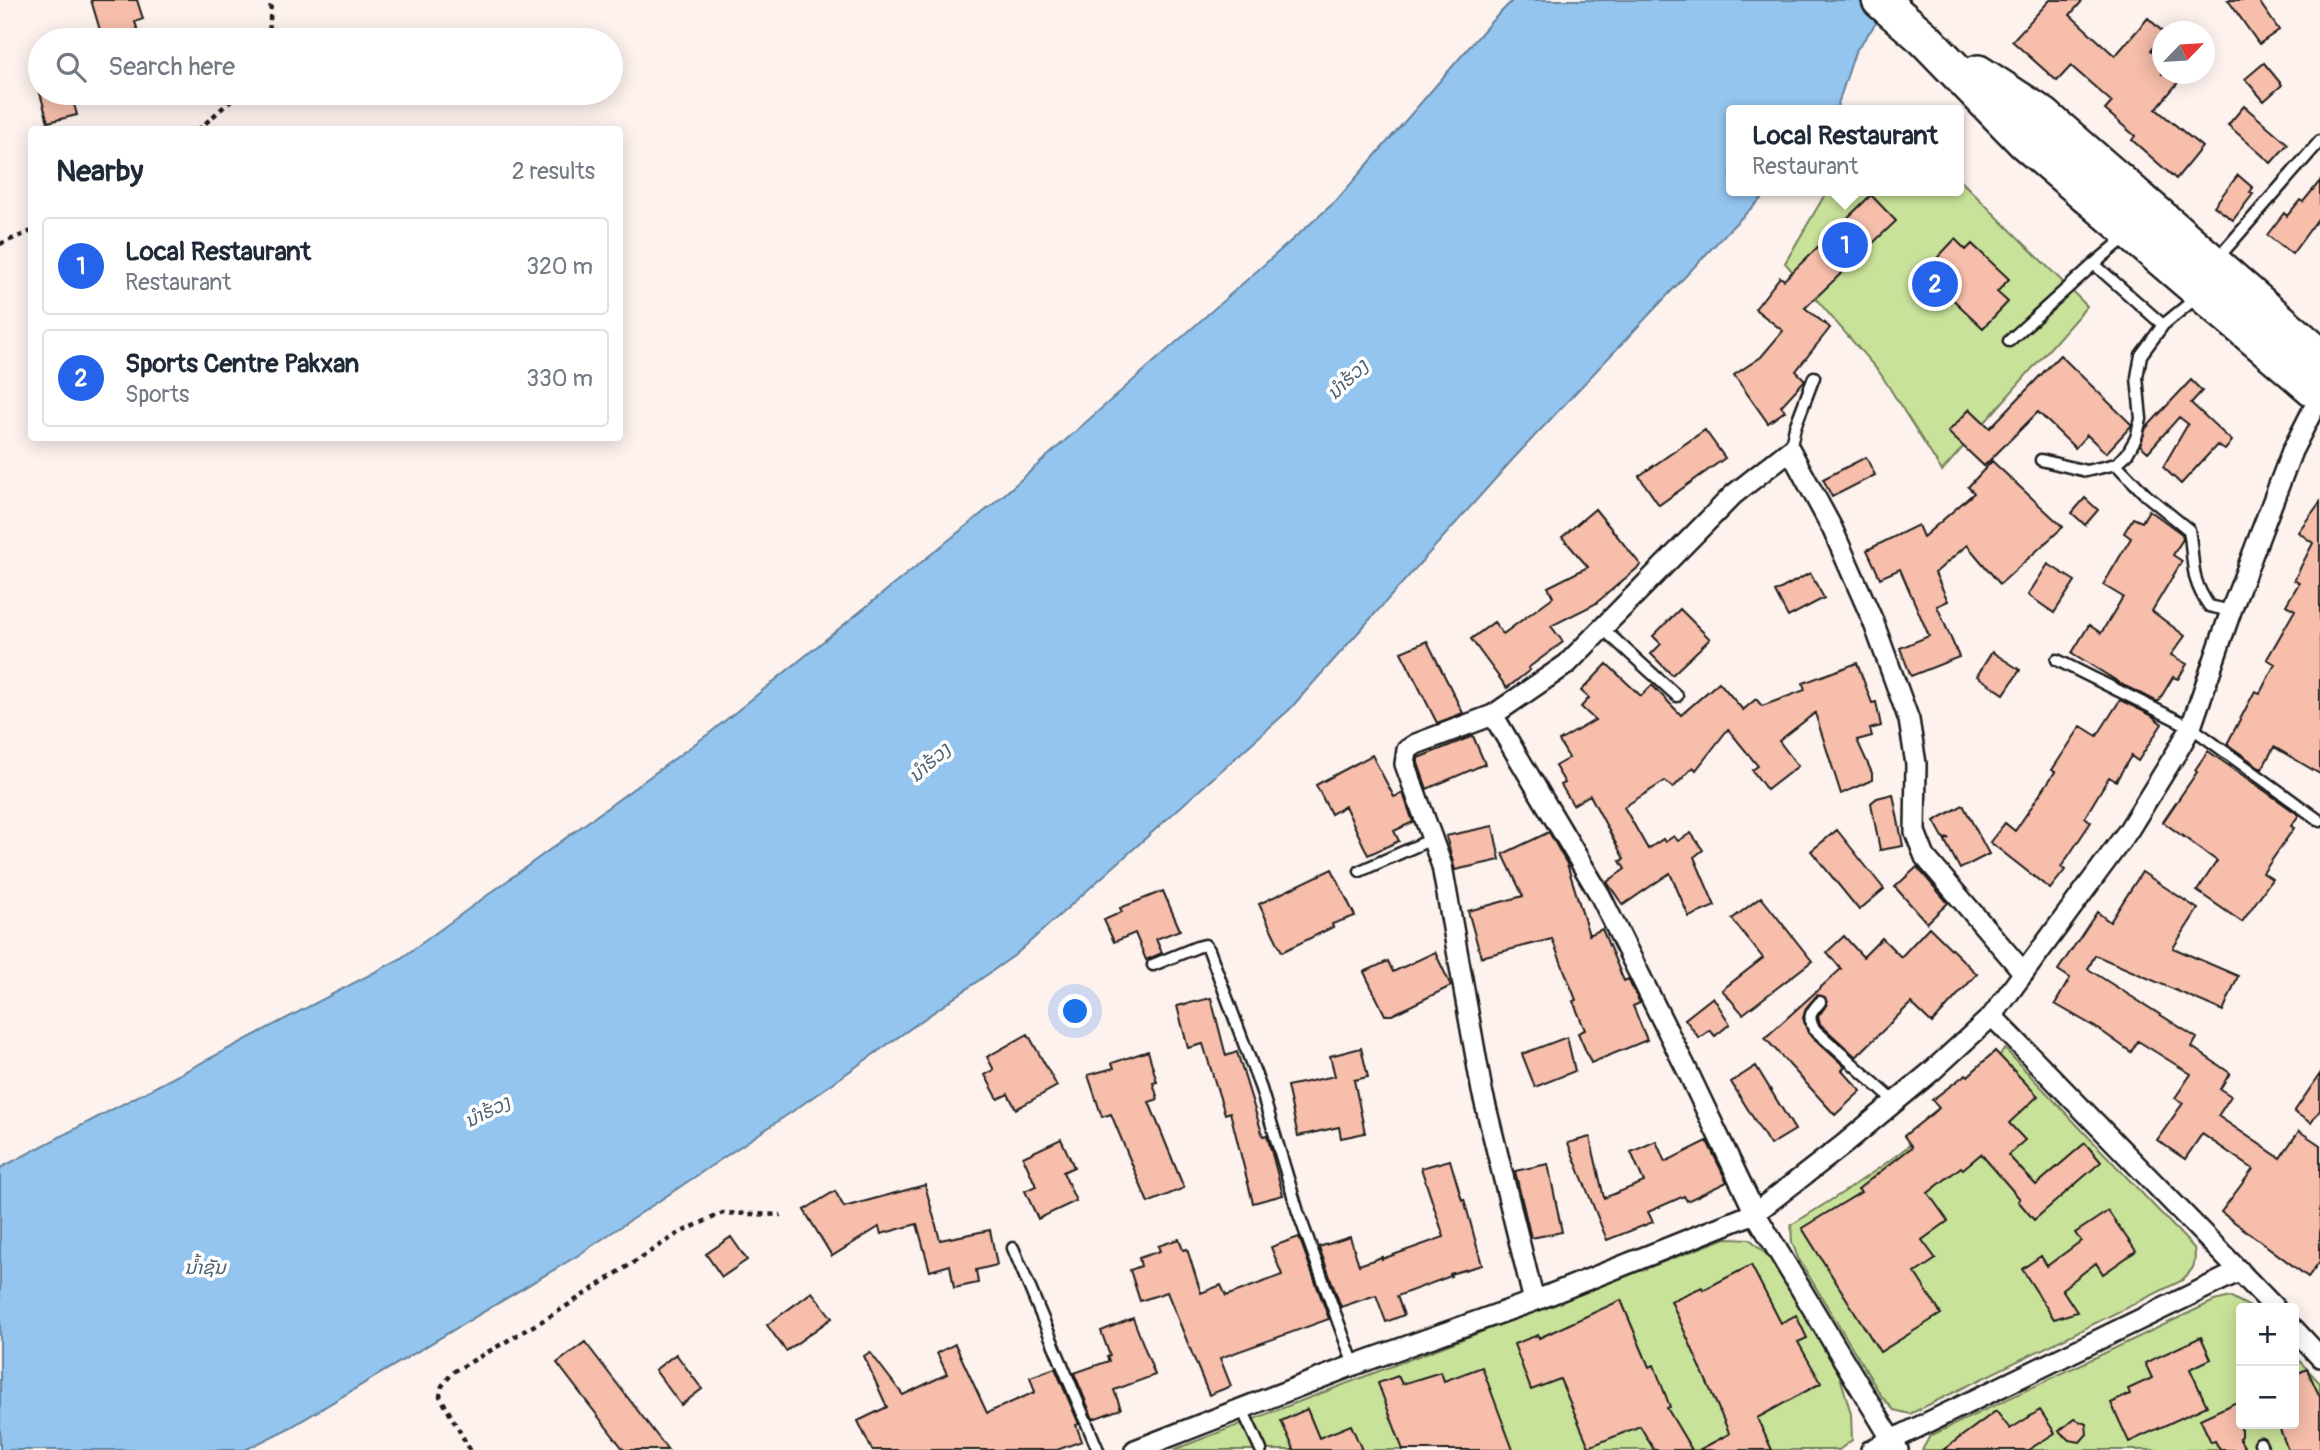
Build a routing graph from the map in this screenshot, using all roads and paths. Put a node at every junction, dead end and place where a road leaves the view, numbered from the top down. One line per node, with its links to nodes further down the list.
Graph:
1 (271, 0): 3 (path)
2 (1880, 0): 7 (highway)
3 (270, 28)
4 (226, 105): 5 (path)
5 (202, 126)
6 (2320, 141): 11 (lane)
7 (2142, 222): 10 (lane); 11 (highway)
8 (28, 233): 9 (path)
9 (0, 244)
10 (2095, 264): 12 (lane); 13 (lane)
11 (2207, 278): 12 (lane); 14 (highway); 16 (highway)
12 (2163, 325): 19 (lane)
13 (2009, 341)
14 (2313, 345)
15 (1814, 377): 17 (lane)
16 (2320, 395): 20 (street)
17 (1790, 450): 21 (street); 30 (street)
18 (2041, 460): 19 (lane)
19 (2116, 464): 20 (lane)
20 (2231, 611): 25 (street)
21 (1602, 628): 23 (lane); 24 (street)
22 (2057, 660): 25 (lane)
23 (1677, 696)
24 (1493, 715): 27 (street); 34 (street)
25 (2191, 727): 26 (lane); 30 (street)
26 (2320, 821)
27 (1432, 839): 28 (lane); 38 (street)
28 (1360, 871)
29 (1153, 965): 42 (lane)
30 (2024, 973): 32 (street)
31 (1820, 1002): 33 (lane)
32 (1992, 1016): 33 (street); 37 (street)
33 (1895, 1102): 34 (street)
34 (1755, 1213): 38 (street); 44 (street)
35 (781, 1215): 45 (path)
36 (1013, 1248): 46 (lane)
37 (2240, 1271): 39 (street); 44 (street)
38 (1534, 1301): 42 (street)
39 (2269, 1303)
40 (2299, 1334): 41 (street)
41 (2320, 1357)
42 (1354, 1365): 43 (street)
43 (1242, 1409): 47 (street); 48 (lane)
44 (1895, 1445): 49 (street)
45 (470, 1450)
46 (1098, 1450)
47 (1135, 1450)
48 (1261, 1450)
49 (1871, 1450)

